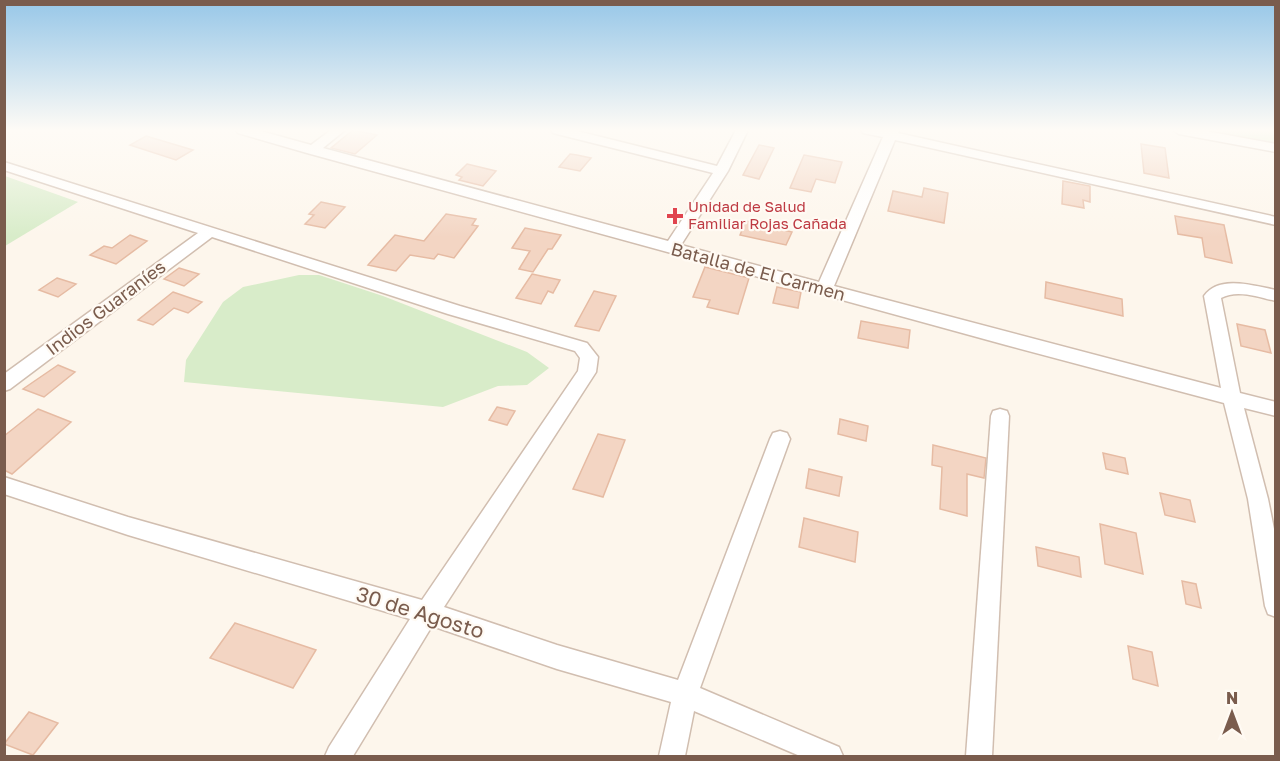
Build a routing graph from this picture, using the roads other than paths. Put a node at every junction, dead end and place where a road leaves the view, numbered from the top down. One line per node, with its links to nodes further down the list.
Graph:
1 (4, 166): 9 (street)
2 (369, 166): 10 (street, Batalla de El Carmen)
3 (699, 166): 7 (street)
4 (724, 166): 7 (street)
5 (878, 166): 11 (street)
6 (1034, 166): 8 (street)
7 (721, 171): 10 (street)
8 (1275, 221)
9 (208, 233): 13 (street, Indios Guaraníes); 21 (street)
10 (670, 248): 11 (street, Batalla de El Carmen)
11 (824, 290): 14 (street, Batalla de El Carmen)
12 (1275, 296): 14 (street)
13 (4, 384)
14 (1232, 397): 15 (street, Batalla de El Carmen); 19 (street)
15 (1275, 409)
16 (1000, 416): 26 (street)
17 (780, 439): 22 (street)
18 (4, 484): 21 (street, 30 de Agosto)
19 (1273, 580): 20 (street)
20 (1275, 606)
21 (427, 614): 22 (street, 30 de Agosto); 23 (street)
22 (685, 693): 24 (street); 25 (street, 30 de Agosto)
23 (338, 756)
24 (672, 756)
25 (830, 756)
26 (980, 756)

